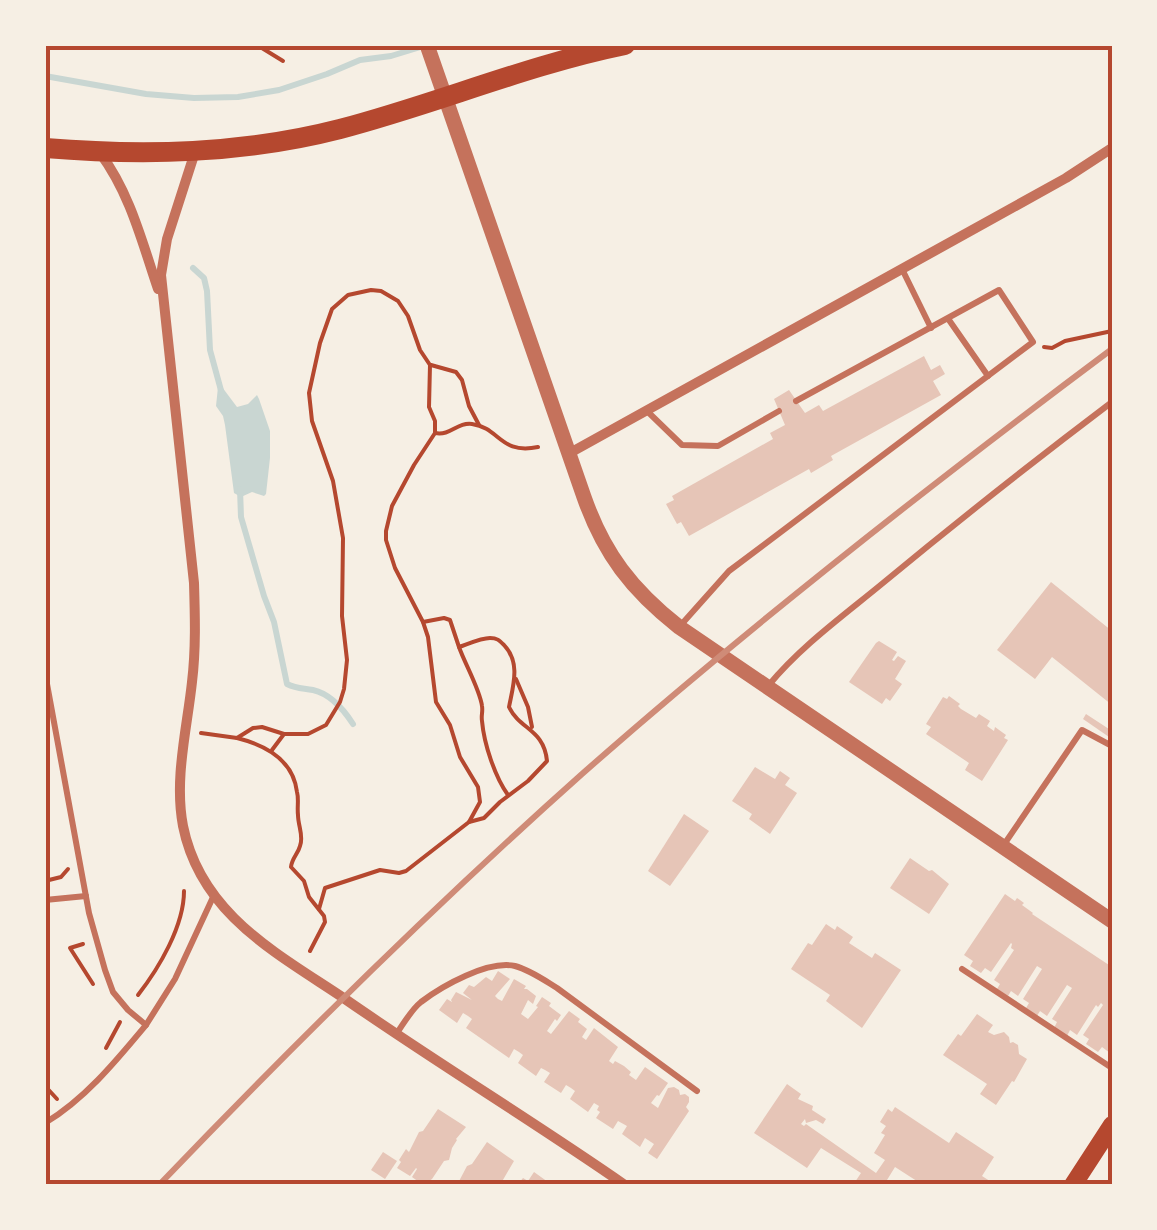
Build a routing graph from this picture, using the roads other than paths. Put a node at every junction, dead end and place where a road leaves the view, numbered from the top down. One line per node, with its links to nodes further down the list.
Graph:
1 (428, 45): 16 (street)
2 (624, 45): 6 (main road)
3 (45, 148): 5 (main road)
4 (1112, 148): 7 (street)
5 (99, 152): 6 (main road); 8 (street)
6 (194, 152): 8 (street)
7 (902, 270): 10 (lane); 15 (street)
8 (163, 304): 22 (street)
9 (948, 319): 10 (lane); 11 (lane); 11 (lane)
10 (931, 328): 12 (lane)
11 (988, 376): 17 (lane)
12 (796, 401)
13 (1112, 402): 19 (lane)
14 (778, 410): 15 (lane)
15 (648, 412): 16 (street)
16 (568, 454): 17 (street)
17 (679, 627): 19 (street)
18 (45, 673): 23 (lane)
19 (761, 682): 21 (street)
20 (1112, 746): 21 (lane)
21 (1003, 846): 25 (street)
22 (214, 895): 27 (lane); 28 (street)
23 (86, 896): 24 (lane); 27 (lane)
24 (45, 900)
25 (1112, 921)
26 (962, 968): 29 (lane)
27 (146, 1025): 31 (lane)
28 (396, 1033): 30 (lane); 33 (street)
29 (1112, 1068)
30 (696, 1091)
31 (45, 1123)
32 (1112, 1125): 34 (main road)
33 (617, 1183)
34 (1073, 1185)

